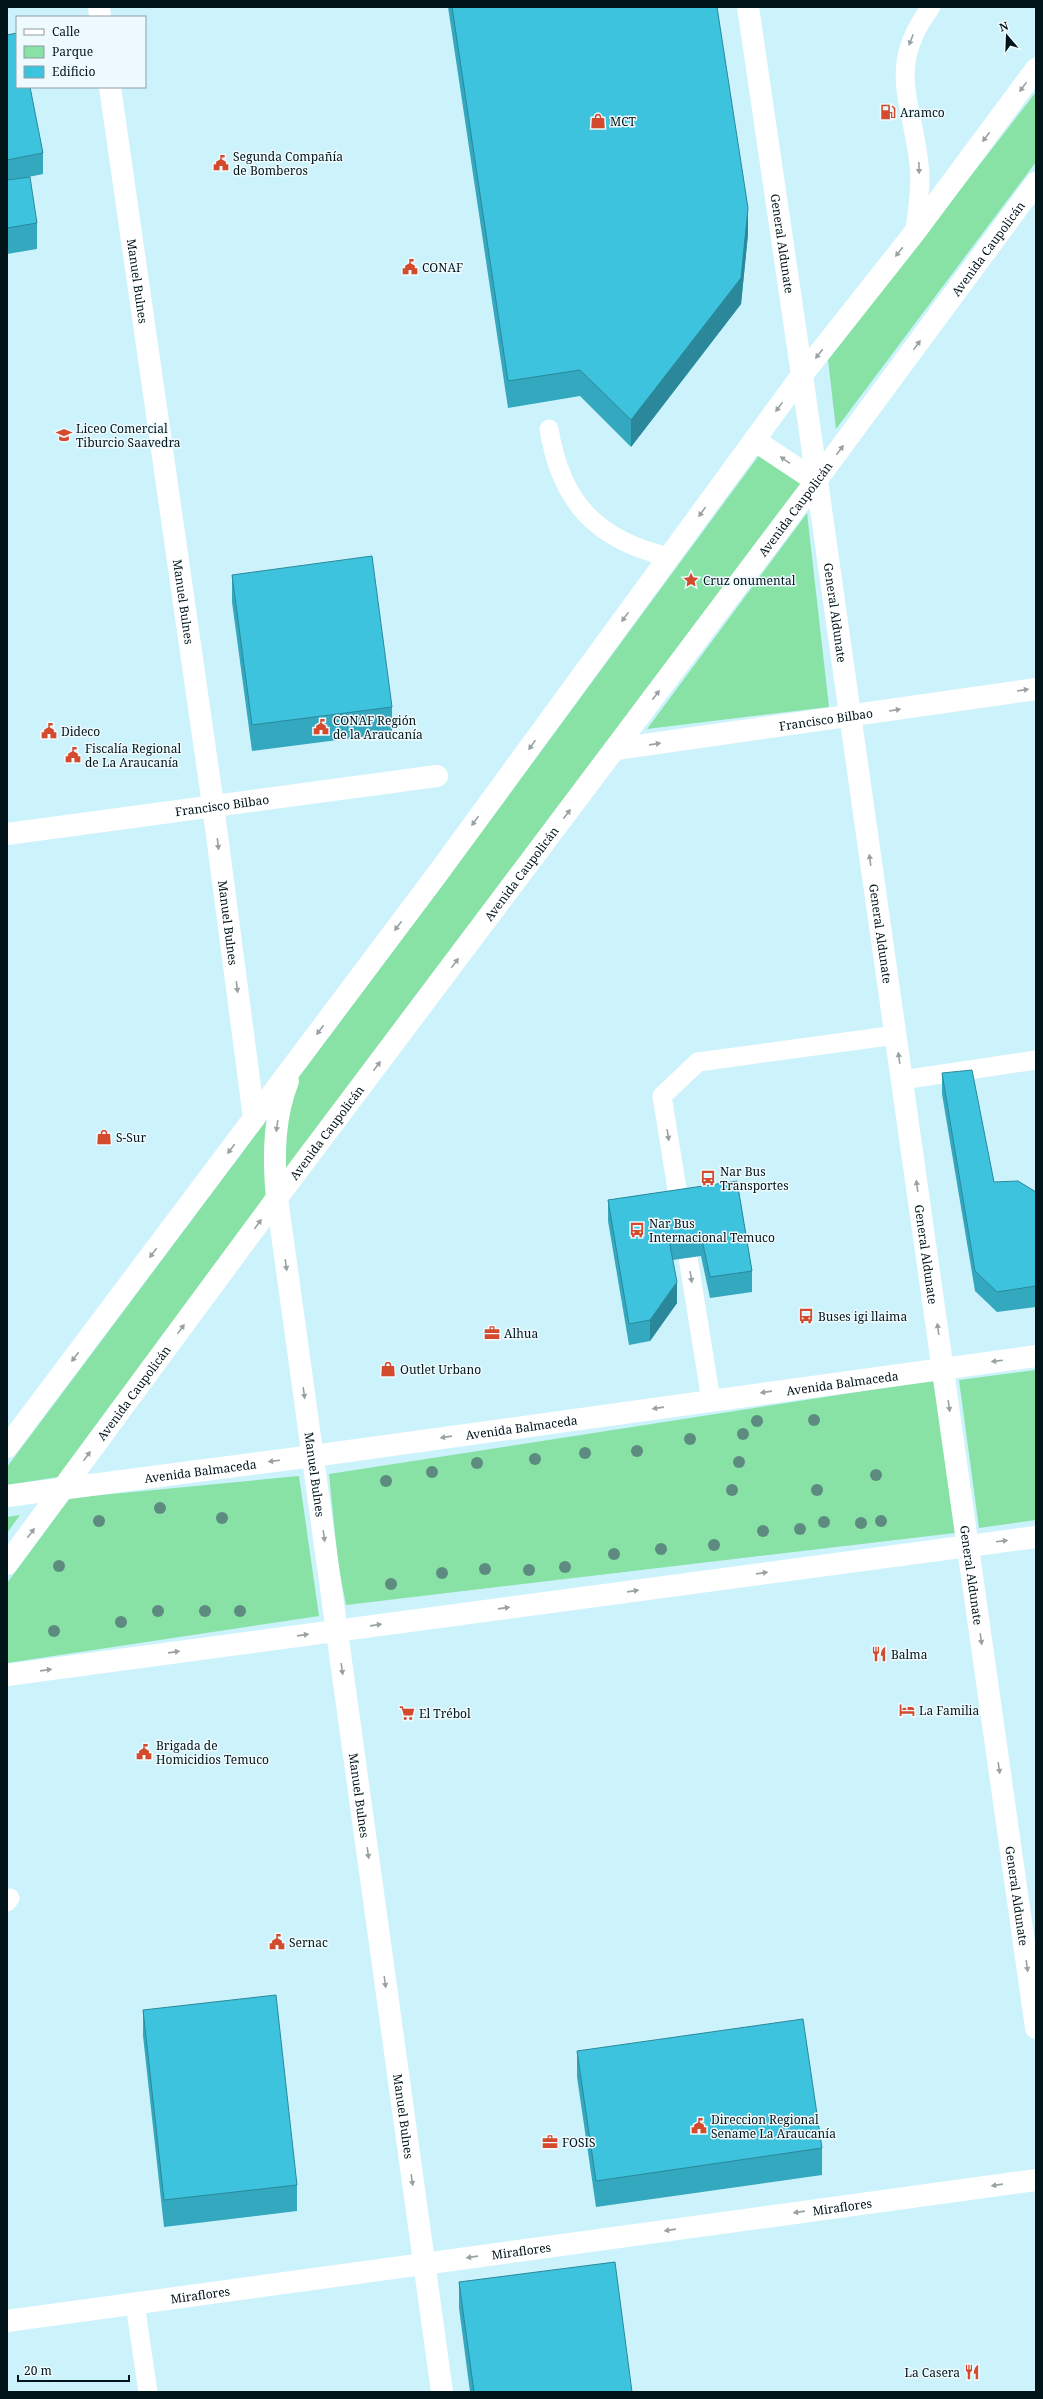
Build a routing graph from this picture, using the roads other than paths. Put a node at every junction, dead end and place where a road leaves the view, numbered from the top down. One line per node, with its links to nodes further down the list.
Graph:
1 (748, 7): 7 (street, General Aldunate)
2 (931, 7): 6 (lane, one-way to 6)
3 (1036, 69): 6 (street, one-way to 6)
4 (110, 88): 16 (street, Manuel Bulnes)
5 (1036, 183): 10 (street, Avenida Caupolicán, one-way to 5)
6 (915, 232): 7 (street, one-way to 7)
7 (802, 375): 9 (street, one-way to 9); 10 (street, General Aldunate)
8 (549, 429): 11 (lane)
9 (754, 440): 10 (street, one-way to 9); 11 (street, one-way to 11)
10 (816, 481): 13 (street, General Aldunate); 14 (street, Avenida Caupolicán, one-way to 10)
11 (669, 557): 20 (street, one-way to 20)
12 (1036, 688): 13 (street, Francisco Bilbao, one-way to 12)
13 (849, 717): 14 (street, Francisco Bilbao, one-way to 13); 18 (street, General Aldunate, one-way to 13)
14 (616, 749): 23 (street, Avenida Caupolicán, one-way to 14)
15 (437, 776): 16 (street, Francisco Bilbao)
16 (213, 805): 17 (street, Francisco Bilbao); 22 (street, Manuel Bulnes, one-way to 22)
17 (7, 834)
18 (896, 1035): 21 (street, General Aldunate, one-way to 18); 26 (lane, one-way to 26)
19 (1036, 1060): 21 (lane)
20 (296, 1062): 22 (street); 23 (street, Manuel Bulnes, one-way to 23)
21 (902, 1080): 25 (street, General Aldunate, one-way to 21)
22 (254, 1118): 27 (street, one-way to 27)
23 (277, 1198): 28 (street, Manuel Bulnes, one-way to 28); 29 (street, Avenida Caupolicán, one-way to 23)
24 (1036, 1356): 25 (street, Avenida Balmaceda, one-way to 25)
25 (943, 1367): 26 (street, Avenida Balmaceda, one-way to 26); 32 (street, General Aldunate, one-way to 32)
26 (710, 1400): 28 (street, Avenida Balmaceda, one-way to 28)
27 (7, 1447)
28 (313, 1456): 29 (street, Avenida Balmaceda, one-way to 29); 34 (street, Manuel Bulnes, one-way to 34)
29 (64, 1488): 30 (street, Avenida Balmaceda); 33 (street, Avenida Caupolicán, one-way to 29)
30 (7, 1496)
31 (1036, 1537): 32 (street, one-way to 31)
32 (968, 1545): 34 (street, one-way to 32); 36 (street, General Aldunate, one-way to 36)
33 (7, 1564)
34 (337, 1630): 35 (street, one-way to 34); 38 (street, Manuel Bulnes, one-way to 38)
35 (7, 1675)
36 (1036, 2028)
37 (1036, 2180): 38 (street, Miraflores, one-way to 38)
38 (424, 2264): 39 (street, Miraflores); 42 (street, Manuel Bulnes)
39 (135, 2304): 40 (street, Miraflores); 41 (lane)
40 (7, 2321)
41 (148, 2392)
42 (442, 2392)

